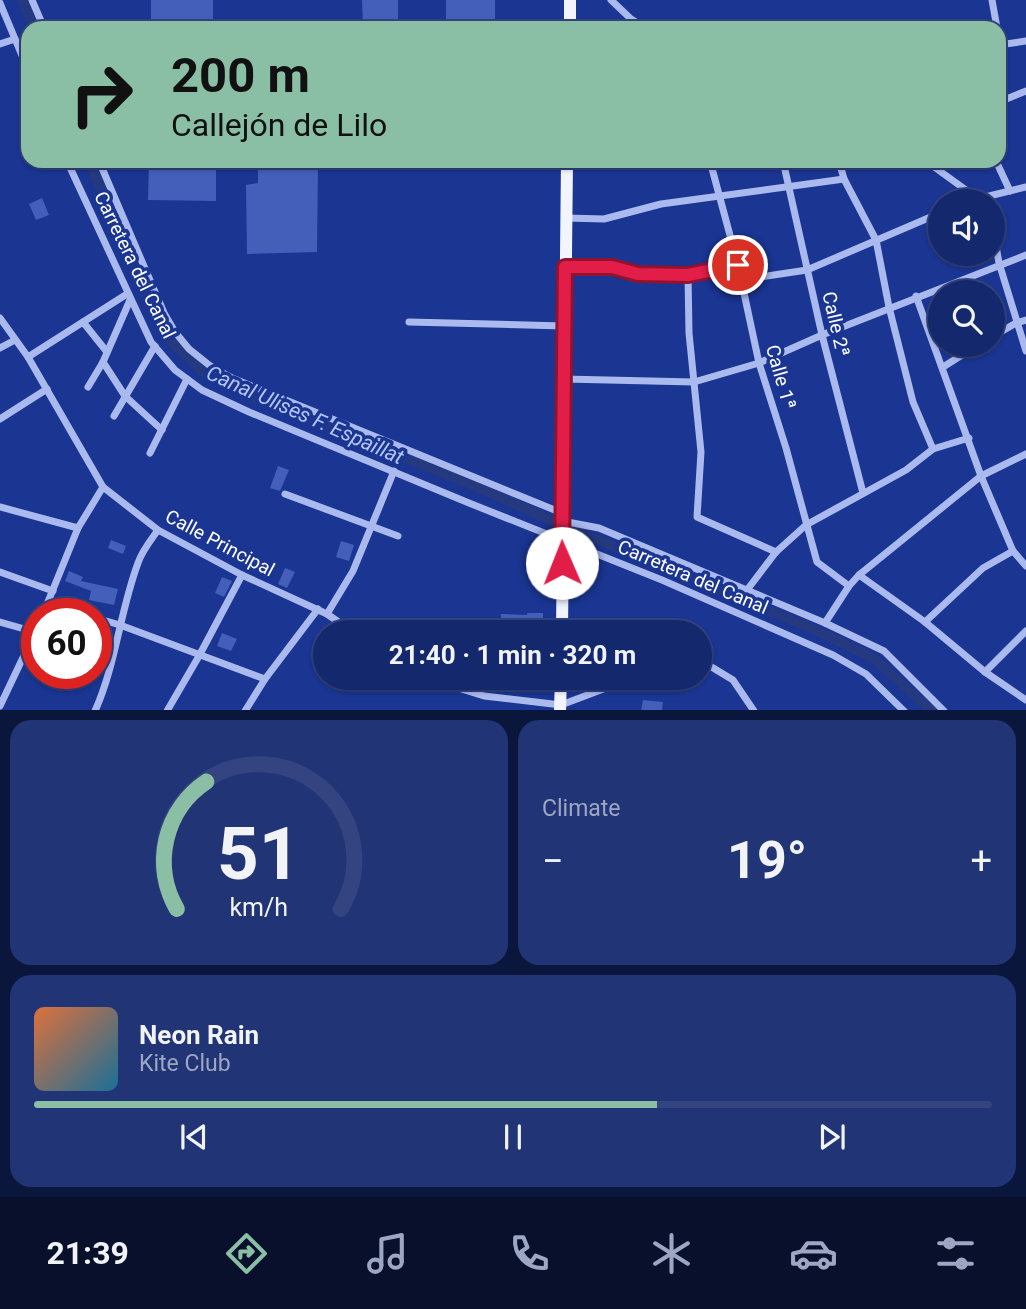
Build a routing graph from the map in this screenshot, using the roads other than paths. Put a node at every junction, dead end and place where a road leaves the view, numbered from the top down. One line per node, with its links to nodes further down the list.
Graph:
1 (32, 0): 6 (street)
2 (570, 0): 7 (main road)
3 (611, 0): 8 (street)
4 (992, 0): 9 (street)
5 (0, 3): 10 (street)
6 (41, 21)
7 (570, 21)
8 (634, 21)
9 (996, 21)
10 (15, 39): 13 (street); 14 (street)
11 (1026, 41): 12 (street)
12 (1006, 43)
13 (0, 44)
14 (21, 53)
15 (1026, 91): 16 (street)
16 (1006, 99)
17 (70, 168): 45 (street, Carretera del Canal)
18 (102, 168): 84 (street, Carretera del Canal)
19 (567, 168): 32 (main road)
20 (712, 168): 31 (street, Calle 1ª)
21 (785, 168): 26 (street, Calle 2ª)
22 (841, 168): 25 (street)
23 (936, 168): 28 (street)
24 (999, 168): 29 (street)
25 (844, 179): 26 (street); 34 (street)
26 (789, 186): 31 (street); 41 (street, Calle 2ª)
27 (1026, 187): 29 (street)
28 (965, 189)
29 (1010, 191): 30 (street)
30 (1005, 193)
31 (719, 197): 32 (street); 37 (street, Calle 1ª)
32 (566, 218): 40 (main road)
33 (928, 219): 34 (street)
34 (876, 240): 41 (street); 46 (street)
35 (1026, 255): 36 (street)
36 (1005, 261)
37 (738, 265): 42 (street); 43 (street, Calle 1ª)
38 (991, 266): 44 (street)
39 (1000, 266): 51 (street)
40 (565, 267): 42 (street); 52 (main road)
41 (807, 270): 43 (street); 54 (street, Calle 2ª)
42 (688, 275): 67 (street)
43 (741, 280): 63 (street, Calle 1ª)
44 (916, 296): 46 (street); 64 (street)
45 (128, 297): 49 (street); 56 (street, Carretera del Canal); 59 (street)
46 (889, 307): 54 (street); 75 (street)
47 (0, 318): 55 (street, Calle Principal)
48 (1026, 320): 51 (street)
49 (83, 322): 59 (street); 60 (street)
50 (409, 322): 52 (street)
51 (1016, 323): 53 (street); 58 (street)
52 (564, 326): 66 (main road)
53 (1005, 329)
54 (822, 335): 63 (street); 82 (street, Calle 2ª)
55 (15, 340): 57 (street); 60 (street, Calle Principal)
56 (155, 346): 65 (street, Carretera del Canal); 70 (street)
57 (0, 348)
58 (1026, 351)
59 (107, 352): 62 (street)
60 (28, 357): 69 (street, Calle Principal)
61 (958, 357): 64 (street)
62 (103, 362): 68 (street); 70 (street)
63 (759, 363): 67 (street); 85 (street, Calle 1ª)
64 (943, 366): 74 (street)
65 (187, 379): 73 (street); 78 (street, Carretera del Canal)
66 (563, 379): 67 (street); 84 (main road)
67 (694, 382): 92 (street)
68 (88, 387)
69 (47, 389): 72 (street); 80 (street, Calle Principal)
70 (125, 396): 71 (street); 73 (street)
71 (114, 416)
72 (0, 419)
73 (162, 429): 76 (street)
74 (969, 438): 75 (street); 79 (street)
75 (933, 449): 82 (street)
76 (150, 453)
77 (1026, 454): 79 (street)
78 (394, 471): 87 (street); 90 (street, Carretera del Canal)
79 (981, 476): 91 (street); 96 (street)
80 (103, 487): 86 (street); 88 (street, Calle Principal)
81 (285, 494): 87 (street)
82 (863, 494): 85 (street)
83 (0, 507): 86 (street)
84 (562, 517): 90 (main road); 98 (street, Carretera del Canal)
85 (806, 525): 92 (street); 97 (street, Calle 1ª)
86 (78, 528): 99 (street)
87 (373, 528): 89 (street); 102 (street)
88 (158, 530): 95 (street, Calle Principal); 109 (street)
89 (398, 536)
90 (563, 540): 104 (main road); 127 (street, Carretera del Canal)
91 (1013, 551): 93 (street); 106 (street)
92 (776, 552): 98 (street)
93 (1026, 566)
94 (0, 572): 99 (street)
95 (242, 575): 101 (street, Calle Principal); 112 (street)
96 (859, 575): 97 (street); 106 (street)
97 (849, 586): 108 (street)
98 (747, 590): 108 (street, Carretera del Canal)
99 (53, 591): 100 (street)
100 (50, 598)
101 (318, 609): 102 (street, Calle Principal); 116 (street)
102 (327, 614): 103 (street, Calle Principal)
103 (336, 620)
104 (562, 620)
105 (0, 622): 110 (street)
106 (925, 622): 115 (street)
107 (112, 623): 109 (street)
108 (825, 623): 128 (street, Carretera del Canal)
109 (120, 625): 112 (street); 123 (street)
110 (21, 627)
111 (1026, 631): 115 (street)
112 (200, 656): 116 (street); 124 (street)
113 (21, 662): 121 (street)
114 (712, 667): 126 (street)
115 (985, 671): 120 (street)
116 (265, 679): 125 (street)
117 (465, 690): 122 (street)
118 (561, 690): 122 (main road)
119 (604, 690): 122 (street)
120 (1026, 700)
121 (0, 706)
122 (560, 708)
123 (95, 710)
124 (167, 710)
125 (245, 710)
126 (754, 710)
127 (904, 710)
128 (944, 710)

